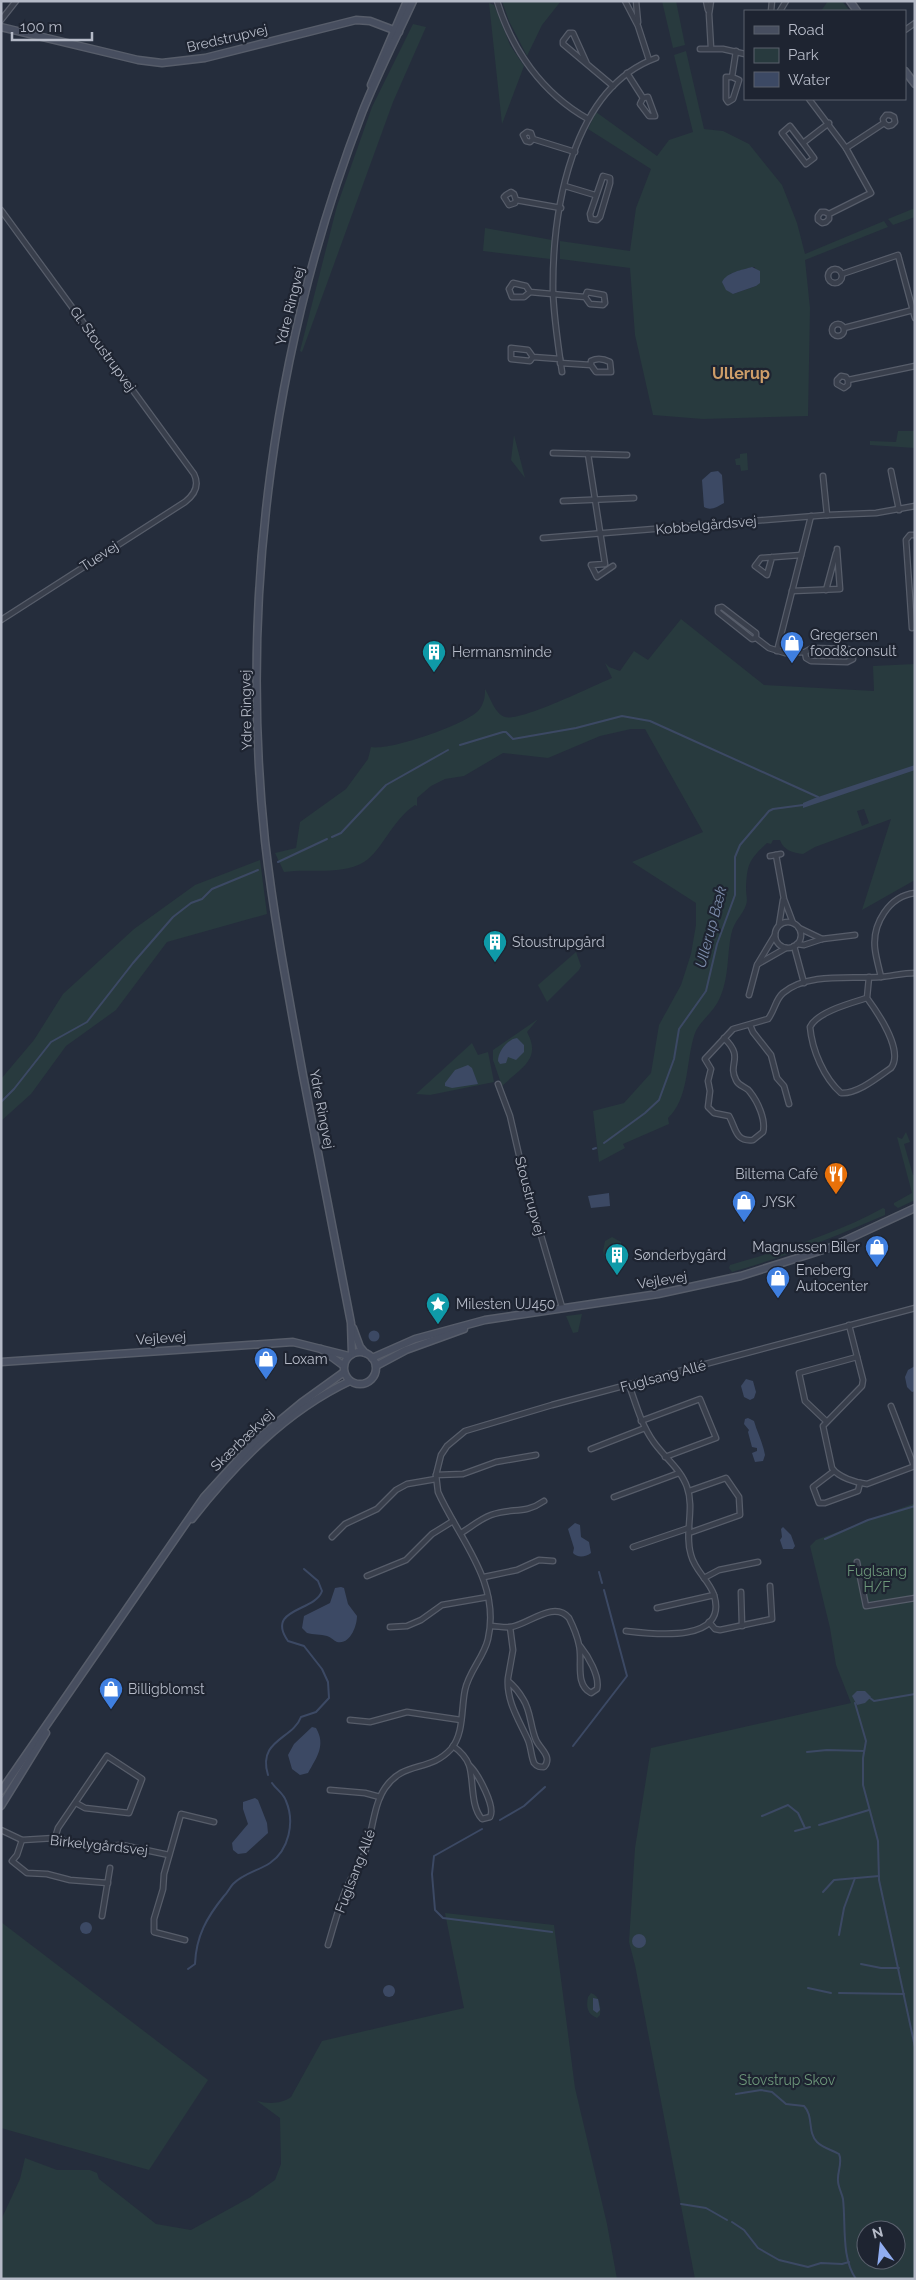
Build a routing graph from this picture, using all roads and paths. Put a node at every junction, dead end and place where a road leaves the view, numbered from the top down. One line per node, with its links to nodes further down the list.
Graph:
1 (16, 1): 10 (street)
2 (407, 1): 13 (street, Ydre Ringvej)
3 (413, 1): 13 (street, Ydre Ringvej)
4 (497, 1): 28 (street)
5 (624, 1): 11 (street)
6 (636, 1): 11 (street)
7 (706, 1): 9 (street)
8 (711, 1): 9 (street)
9 (709, 14): 14 (street)
10 (1, 20)
11 (638, 26): 19 (street)
12 (1, 27): 13 (street, Bredstrupvej)
13 (396, 31): 106 (street, Ydre Ringvej)
14 (711, 48): 15 (street); 16 (street)
15 (700, 49)
16 (736, 51): 17 (street); 23 (street)
17 (744, 54)
18 (656, 58): 19 (street)
19 (649, 60): 22 (street)
20 (588, 64): 20 (street); 25 (street)
21 (906, 72): 24 (street)
22 (627, 73): 25 (street); 26 (street)
23 (732, 77): 23 (street)
24 (915, 84)
25 (613, 86): 28 (street)
26 (643, 98)
27 (812, 100): 29 (street)
28 (588, 119): 34 (street)
29 (829, 123): 32 (street); 33 (street)
30 (884, 123): 33 (street)
31 (534, 139): 34 (street)
32 (803, 143): 32 (street)
33 (846, 148): 40 (street)
34 (575, 152): 35 (street)
35 (565, 186): 36 (street); 38 (street)
36 (596, 195): 36 (street)
37 (516, 200): 38 (street)
38 (561, 208): 43 (street)
39 (1, 210): 59 (street, Gl. Stoustrupvej)
40 (829, 214)
41 (842, 274): 45 (street)
42 (530, 292): 42 (street); 43 (street)
43 (554, 294): 44 (street); 49 (street)
44 (585, 297): 44 (street)
45 (914, 310): 46 (street); 47 (street)
46 (915, 318)
47 (844, 328)
48 (533, 357): 48 (street); 49 (street)
49 (560, 361): 50 (street); 52 (street)
50 (591, 365): 50 (street)
51 (915, 366): 53 (street)
52 (562, 372)
53 (848, 380)
54 (552, 453): 55 (street)
55 (588, 454): 56 (street); 61 (street)
56 (627, 454)
57 (891, 471): 64 (street)
58 (823, 476): 65 (street)
59 (195, 491): 75 (street, Tuevej)
60 (634, 498): 61 (street)
61 (595, 500): 62 (street); 67 (street)
62 (563, 501)
63 (915, 506): 64 (street, Kobbelgårdsvej)
64 (899, 510): 65 (street, Kobbelgårdsvej)
65 (827, 515): 66 (street, Kobbelgårdsvej)
66 (811, 516): 67 (street, Kobbelgårdsvej); 70 (street)
67 (600, 534): 69 (street, Kobbelgårdsvej); 72 (street)
68 (915, 535): 76 (street)
69 (543, 538)
70 (801, 555): 71 (street); 74 (street)
71 (772, 557): 71 (street)
72 (605, 564): 72 (street)
73 (826, 590): 73 (street); 74 (street)
74 (792, 591): 78 (street)
75 (1, 620)
76 (912, 628)
77 (756, 638): 77 (street); 78 (street)
78 (777, 652): 79 (street)
79 (805, 652): 79 (street)
80 (770, 856): 82 (street)
81 (915, 893): 94 (street)
82 (784, 899): 83 (street); 84 (street)
83 (793, 923): 84 (street); 85 (street)
84 (779, 925): 86 (street)
85 (799, 928): 88 (street); 89 (street)
86 (775, 934): 90 (street); 91 (street)
87 (855, 935): 88 (street)
88 (822, 939): 89 (street)
89 (795, 945): 90 (street); 95 (street)
90 (786, 947): 91 (street)
91 (757, 965): 96 (street)
92 (915, 973): 94 (street)
93 (869, 977): 94 (street); 95 (street); 97 (street)
94 (881, 977)
95 (804, 982): 98 (street)
96 (749, 994)
97 (867, 998): 97 (street)
98 (750, 1025): 99 (street); 101 (street)
99 (724, 1038): 99 (street)
100 (498, 1084): 103 (street, Stoustrupvej)
101 (789, 1104)
102 (915, 1208): 103 (street, Vejlevej)
103 (562, 1308): 105 (street, Vejlevej)
104 (915, 1308): 107 (street, Fuglsang Allé)
105 (491, 1320): 112 (street, Vejlevej); 114 (street, Vejlevej)
106 (351, 1322): 109 (street, Ydre Ringvej); 110 (street, Ydre Ringvej)
107 (849, 1325): 111 (street); 117 (street, Fuglsang Allé)
108 (321, 1348): 110 (street, Vejlevej); 113 (street, Vejlevej); 115 (street, Vejlevej)
109 (365, 1353): 110 (street); 112 (street)
110 (350, 1355): 115 (street)
111 (857, 1357): 120 (street); 120 (street)
112 (372, 1358): 114 (street)
113 (1, 1362)
114 (376, 1366): 116 (street)
115 (344, 1369): 116 (street); 137 (street, Skærbækvej)
116 (350, 1381): 137 (street, Skærbækvej)
117 (629, 1385): 119 (street); 128 (street, Fuglsang Allé)
118 (890, 1406): 125 (street)
119 (641, 1421): 121 (street); 124 (street)
120 (826, 1421): 126 (street)
121 (645, 1428): 122 (street); 124 (street)
122 (591, 1449)
123 (536, 1455): 128 (street)
124 (665, 1457): 127 (street)
125 (914, 1466): 129 (street)
126 (834, 1471): 129 (street); 129 (street)
127 (679, 1473): 130 (street); 131 (street)
128 (436, 1477): 133 (street, Fuglsang Allé); 136 (street)
129 (860, 1483)
130 (688, 1491): 134 (street); 134 (street)
131 (614, 1497)
132 (544, 1501): 135 (street)
133 (453, 1521): 135 (street, Fuglsang Allé); 142 (street)
134 (689, 1530): 138 (street); 144 (street)
135 (460, 1533): 143 (street, Fuglsang Allé)
136 (332, 1537)
137 (173, 1542): 159 (street, Skærbækvej)
138 (633, 1547)
139 (553, 1561): 143 (street)
140 (758, 1562): 144 (street)
141 (857, 1562): 149 (street)
142 (367, 1576)
143 (484, 1577): 148 (street, Fuglsang Allé)
144 (704, 1578): 147 (street)
145 (770, 1586): 153 (street)
146 (741, 1592): 153 (street)
147 (714, 1595): 150 (street); 151 (street)
148 (488, 1597): 152 (street, Fuglsang Allé); 154 (street)
149 (915, 1598)
150 (657, 1608)
151 (709, 1622): 153 (street); 156 (street)
152 (491, 1626): 155 (street); 161 (street, Fuglsang Allé)
153 (742, 1626)
154 (390, 1627)
155 (510, 1627): 157 (street); 158 (street)
156 (626, 1632)
157 (580, 1646): 157 (street)
158 (508, 1681): 162 (street); 163 (street)
159 (53, 1718): 167 (street, Skærbækvej); 170 (street, Skærbækvej)
160 (350, 1720): 161 (street)
161 (461, 1720): 164 (street, Fuglsang Allé)
162 (530, 1720): 163 (street); 163 (street)
163 (520, 1725)
164 (453, 1746): 165 (street); 168 (street, Fuglsang Allé)
165 (470, 1766): 165 (street)
166 (330, 1790): 168 (street)
167 (1, 1791)
168 (380, 1797): 180 (street, Fuglsang Allé)
169 (76, 1803): 169 (street); 173 (street)
170 (1, 1806)
171 (214, 1822): 175 (street, Birkelygårdsvej)
172 (1, 1830): 174 (street, Birkelygårdsvej)
173 (55, 1838): 174 (street, Birkelygårdsvej); 175 (street, Birkelygårdsvej)
174 (22, 1840): 177 (street)
175 (170, 1855): 179 (street, Birkelygårdsvej)
176 (110, 1868): 177 (street)
177 (108, 1882): 178 (street)
178 (102, 1916)
179 (185, 1940)
180 (328, 1944)

